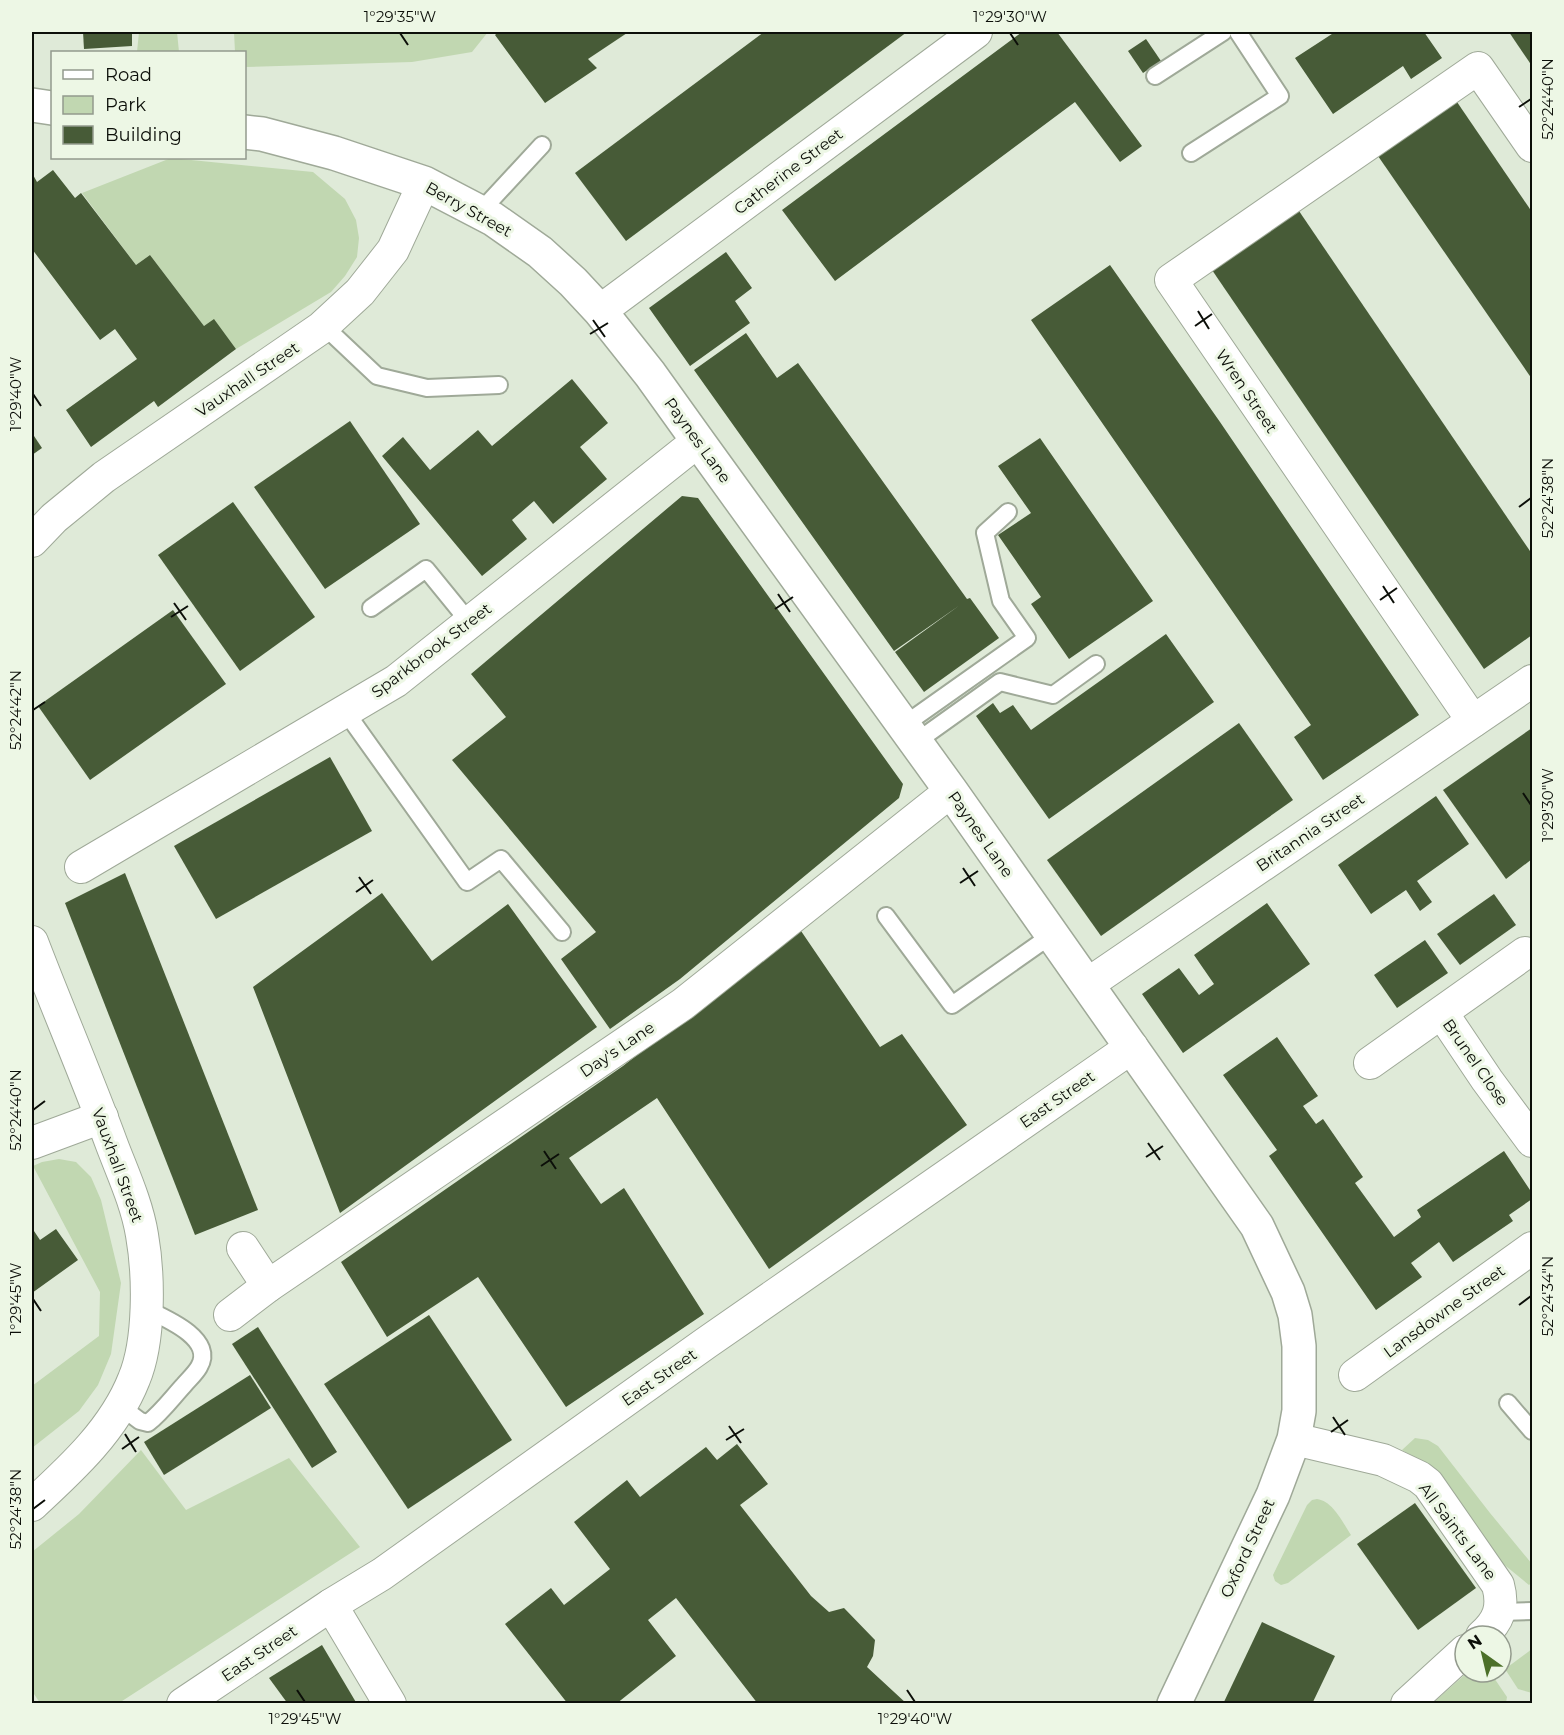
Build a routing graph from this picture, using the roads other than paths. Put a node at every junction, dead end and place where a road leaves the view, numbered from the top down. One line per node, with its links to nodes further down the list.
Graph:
1 (976, 32): 13 (street, Catherine Street)
2 (1223, 32): 4 (lane)
3 (1238, 32): 10 (lane)
4 (1155, 76)
5 (32, 105): 6 (street)
6 (51, 108)
7 (246, 132): 11 (street, Berry Street)
8 (543, 145): 12 (lane)
9 (1533, 146): 24 (street, Wren Street)
10 (1191, 153)
11 (423, 183): 12 (street, Berry Street); 14 (street, Vauxhall Street)
12 (480, 212): 13 (street, Berry Street)
13 (600, 311): 16 (street, Paynes Lane)
14 (324, 326): 15 (lane); 18 (street, Vauxhall Street)
15 (499, 385)
16 (698, 441): 20 (street, Sparkbrook Street); 25 (street, Paynes Lane)
17 (1008, 513): 25 (lane)
18 (32, 541)
19 (371, 608): 20 (lane)
20 (470, 623): 23 (street, Sparkbrook Street)
21 (1096, 664): 25 (lane)
22 (1533, 681): 24 (street, Britannia Street)
23 (345, 711): 27 (street, Sparkbrook Street); 29 (lane)
24 (1473, 722): 33 (street, Britannia Street)
25 (910, 734): 26 (street, Paynes Lane)
26 (951, 791): 30 (street, Paynes Lane); 42 (street, Day's Lane)
27 (81, 867)
28 (886, 916): 30 (lane)
29 (562, 932)
30 (1053, 934): 33 (street, Paynes Lane)
31 (32, 942): 37 (street, Vauxhall Street)
32 (1525, 953): 34 (street, Brunel Close)
33 (1088, 984): 35 (street, Paynes Lane)
34 (1442, 1013): 36 (street, Brunel Close); 38 (street, Brunel Close)
35 (1132, 1047): 46 (street, Paynes Lane); 52 (street, East Street)
36 (1370, 1063)
37 (102, 1117): 39 (street); 43 (street, Vauxhall Street)
38 (1533, 1141)
39 (32, 1143)
40 (243, 1248): 42 (street)
41 (1533, 1248): 45 (street, Lansdowne Street)
42 (268, 1286): 44 (street, Day's Lane)
43 (146, 1309): 48 (street, Vauxhall Street); 48 (lane)
44 (230, 1315)
45 (1355, 1375)
46 (1300, 1386): 50 (street, Oxford Street)
47 (1508, 1403): 49 (lane)
48 (120, 1406): 51 (street, Vauxhall Street)
49 (1533, 1431)
50 (1294, 1439): 54 (street, All Saints Lane); 58 (street, Oxford Street)
51 (32, 1505)
52 (331, 1605): 56 (street, East Street); 57 (street)
53 (1533, 1611): 54 (lane)
54 (1491, 1624)
55 (1453, 1663): 59 (street)
56 (183, 1704)
57 (390, 1704)
58 (1174, 1704)
59 (1407, 1704)

